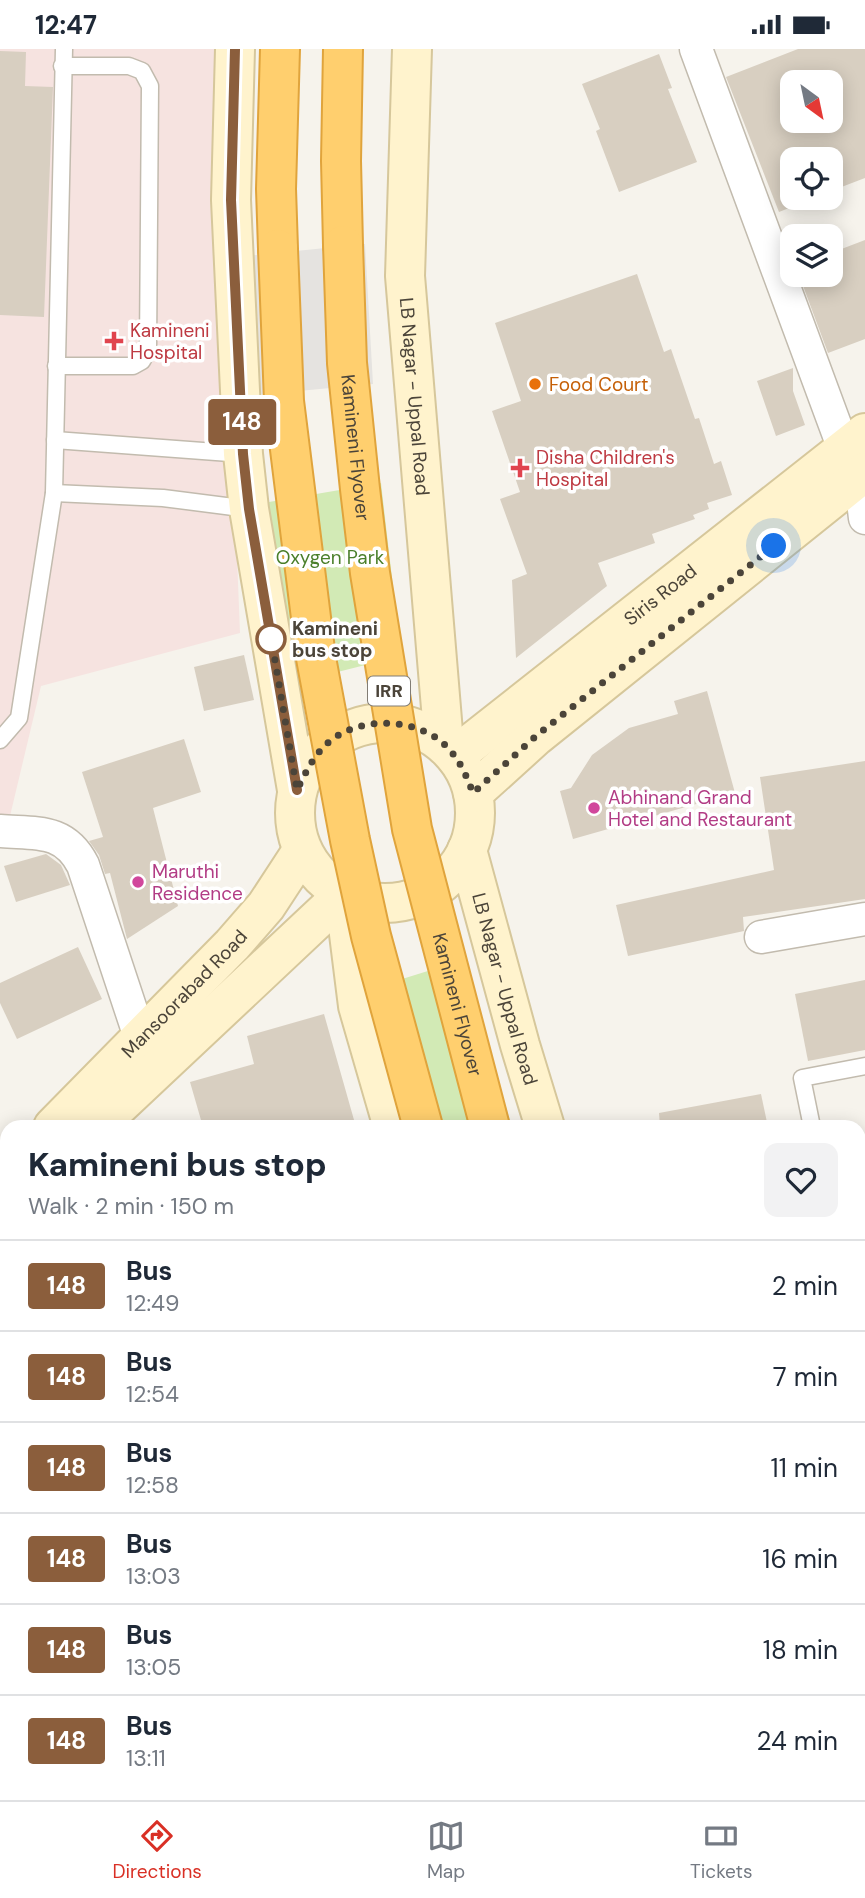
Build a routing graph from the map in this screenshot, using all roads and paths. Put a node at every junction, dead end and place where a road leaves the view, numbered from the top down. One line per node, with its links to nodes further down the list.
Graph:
1 (64, 49): 7 (lane)
2 (235, 49): 10 (street)
3 (280, 49): 30 (highway, bridge)
4 (343, 49): 31 (highway, Kamineni Flyover / IRR, bridge)
5 (412, 49): 16 (street, LB Nagar - Uppal Road)
6 (696, 49): 11 (street)
7 (62, 66): 8 (lane); 8 (lane)
8 (56, 366): 9 (lane)
9 (55, 440): 10 (lane); 12 (lane)
10 (243, 454): 13 (street)
11 (859, 458): 14 (street); 16 (street, Siris Road); 18 (street, Siris Road)
12 (54, 493): 13 (lane); 15 (lane)
13 (249, 509): 17 (street)
14 (865, 517)
15 (0, 740)
16 (450, 750): 17 (street); 18 (street)
17 (297, 790): 21 (street)
18 (473, 793): 20 (street)
19 (0, 831): 25 (street)
20 (467, 850): 22 (street); 32 (street, LB Nagar - Uppal Road)
21 (302, 851): 22 (street); 25 (street, Mansoorabad Road)
22 (344, 894): 28 (street); 29 (street)
23 (865, 919): 24 (street)
24 (761, 937)
25 (140, 1037): 27 (street, Mansoorabad Road)
26 (865, 1066): 33 (lane)
27 (80, 1120)
28 (81, 1120)
29 (391, 1120)
30 (421, 1120)
31 (488, 1120)
32 (543, 1120)
33 (811, 1120)

